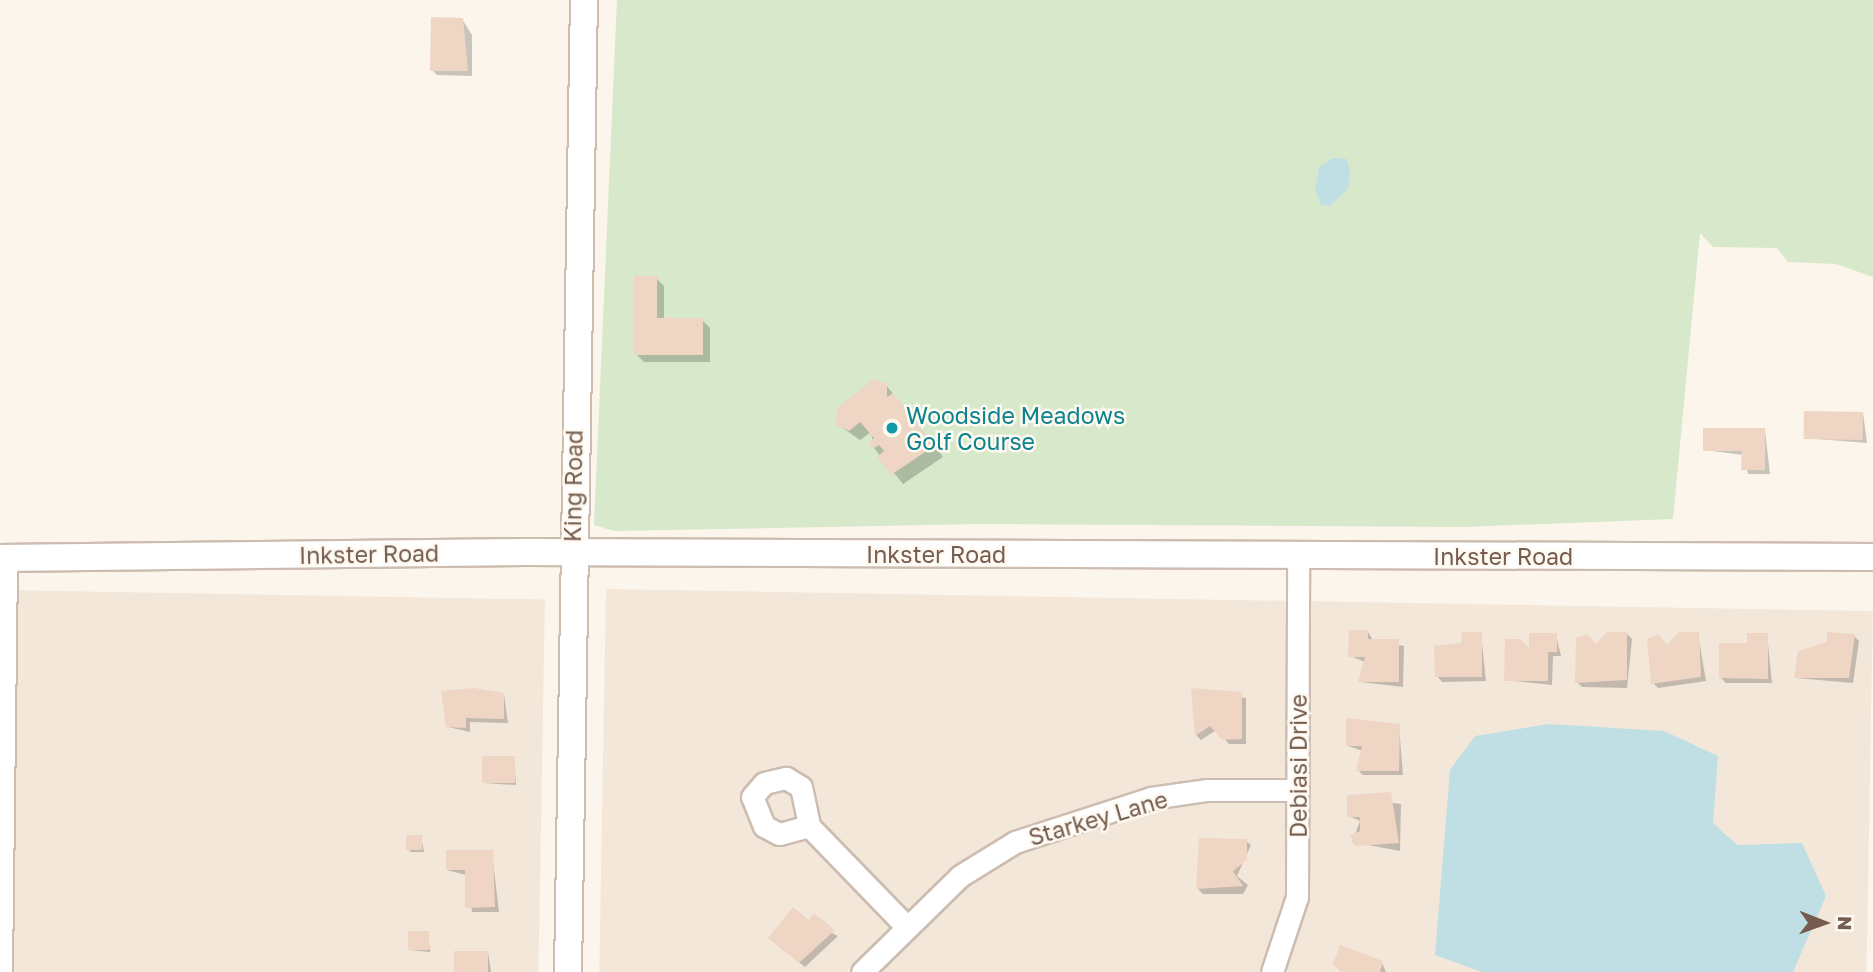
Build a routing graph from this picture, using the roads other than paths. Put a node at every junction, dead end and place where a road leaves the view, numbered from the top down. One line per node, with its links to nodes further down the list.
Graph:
1 (584, 0): 2 (street, King Road)
2 (571, 553): 3 (street, Inkster Road); 4 (street, Inkster Road); 11 (street, King Road)
3 (1298, 556): 5 (street, Inkster Road); 7 (street, Debiasi Drive)
4 (3, 558): 6 (street)
5 (1873, 558)
6 (2, 749): 10 (street)
7 (1298, 790): 9 (street, Starkey Lane); 13 (street, Debiasi Drive)
8 (809, 826): 9 (street)
9 (905, 925): 12 (street, Starkey Lane)
10 (1, 972)
11 (568, 972)
12 (862, 972)
13 (1272, 972)

